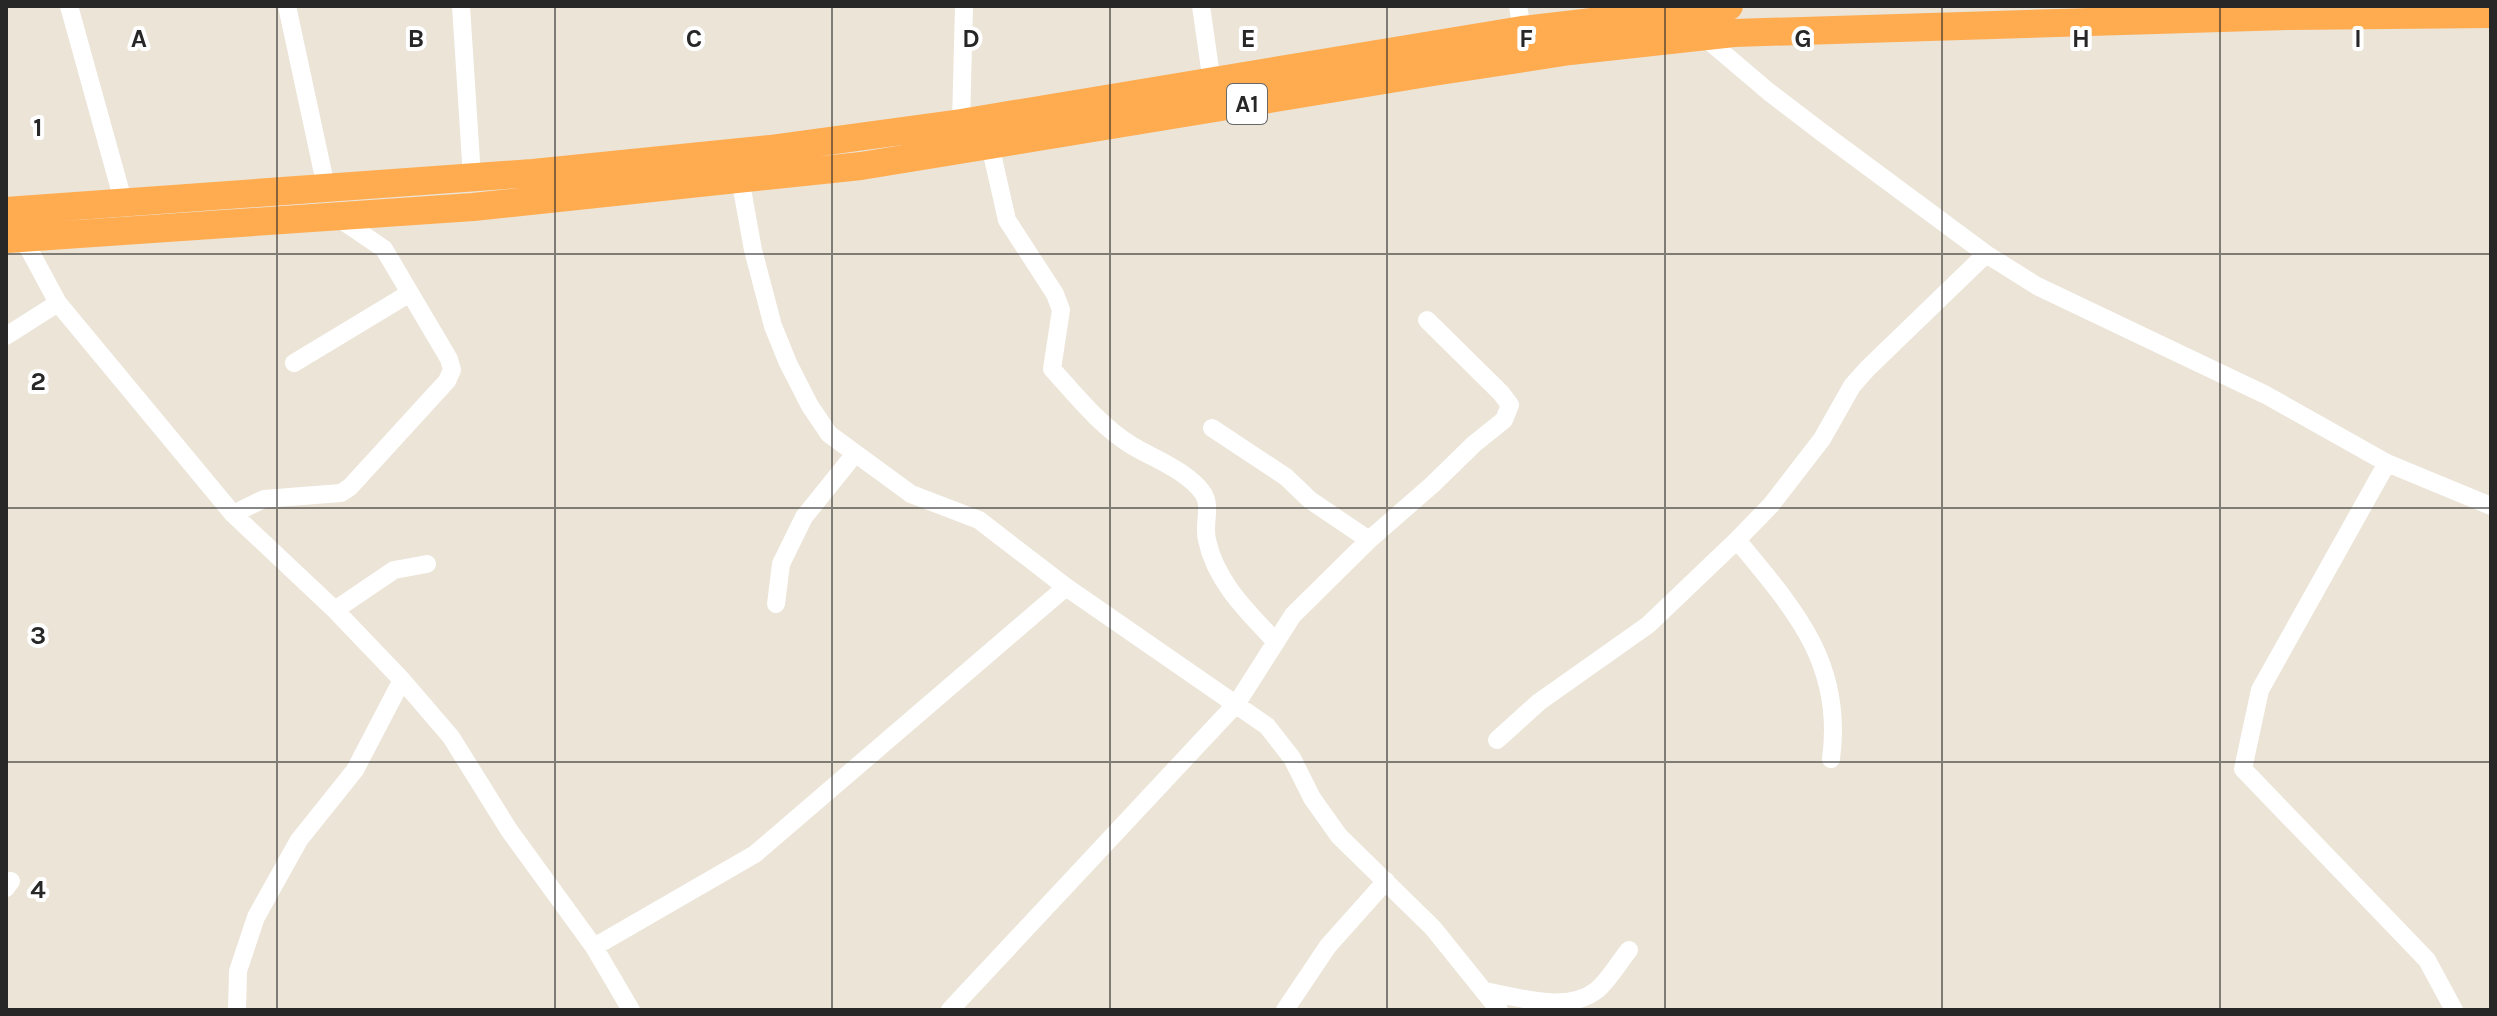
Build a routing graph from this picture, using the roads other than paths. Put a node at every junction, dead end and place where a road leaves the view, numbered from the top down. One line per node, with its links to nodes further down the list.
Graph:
1 (69, 6): 16 (street)
2 (287, 6): 15 (street)
3 (461, 6): 13 (street)
4 (964, 6): 11 (street)
5 (1201, 6): 10 (street)
6 (1727, 6): 8 (highway, A1)
7 (2491, 14): 9 (highway, A1)
8 (1520, 18): 10 (highway, A1)
9 (1703, 36): 10 (highway, A1); 22 (street)
10 (1214, 95): 11 (highway, A1); 12 (highway, A1)
11 (961, 123): 13 (highway, A1)
12 (990, 145): 14 (highway, A1); 39 (street)
13 (472, 177): 15 (highway, A1)
14 (740, 178): 18 (highway, A1); 29 (street)
15 (326, 187): 16 (highway, A1)
16 (124, 204): 17 (highway, A1)
17 (6, 211)
18 (388, 211): 19 (highway, A1); 21 (street)
19 (334, 215): 20 (highway, A1); 21 (street)
20 (15, 239): 24 (street)
21 (384, 249): 23 (street)
22 (1986, 254): 30 (street); 34 (street)
23 (410, 293): 27 (street); 32 (street)
24 (58, 303): 26 (street); 32 (street)
25 (1427, 320): 33 (street)
26 (6, 336)
27 (294, 363)
28 (1212, 428): 33 (street)
29 (854, 455): 36 (street); 37 (street)
30 (2387, 463): 31 (street); 53 (street)
31 (2491, 506)
32 (233, 514): 38 (street)
33 (1369, 540): 39 (street)
34 (1737, 540): 42 (street); 43 (street)
35 (427, 564): 38 (street)
36 (1066, 587): 41 (street); 45 (street)
37 (776, 604)
38 (335, 610): 40 (street)
39 (1275, 641): 41 (street)
40 (402, 680): 45 (street); 48 (street)
41 (1237, 703): 44 (street); 50 (street)
42 (1497, 740)
43 (1831, 759)
44 (1386, 881): 47 (street); 51 (street)
45 (594, 947): 49 (street)
46 (1629, 950): 47 (street)
47 (1485, 991): 52 (street)
48 (237, 1010)
49 (631, 1010)
50 (950, 1010)
51 (1285, 1010)
52 (1499, 1010)
53 (2454, 1010)

